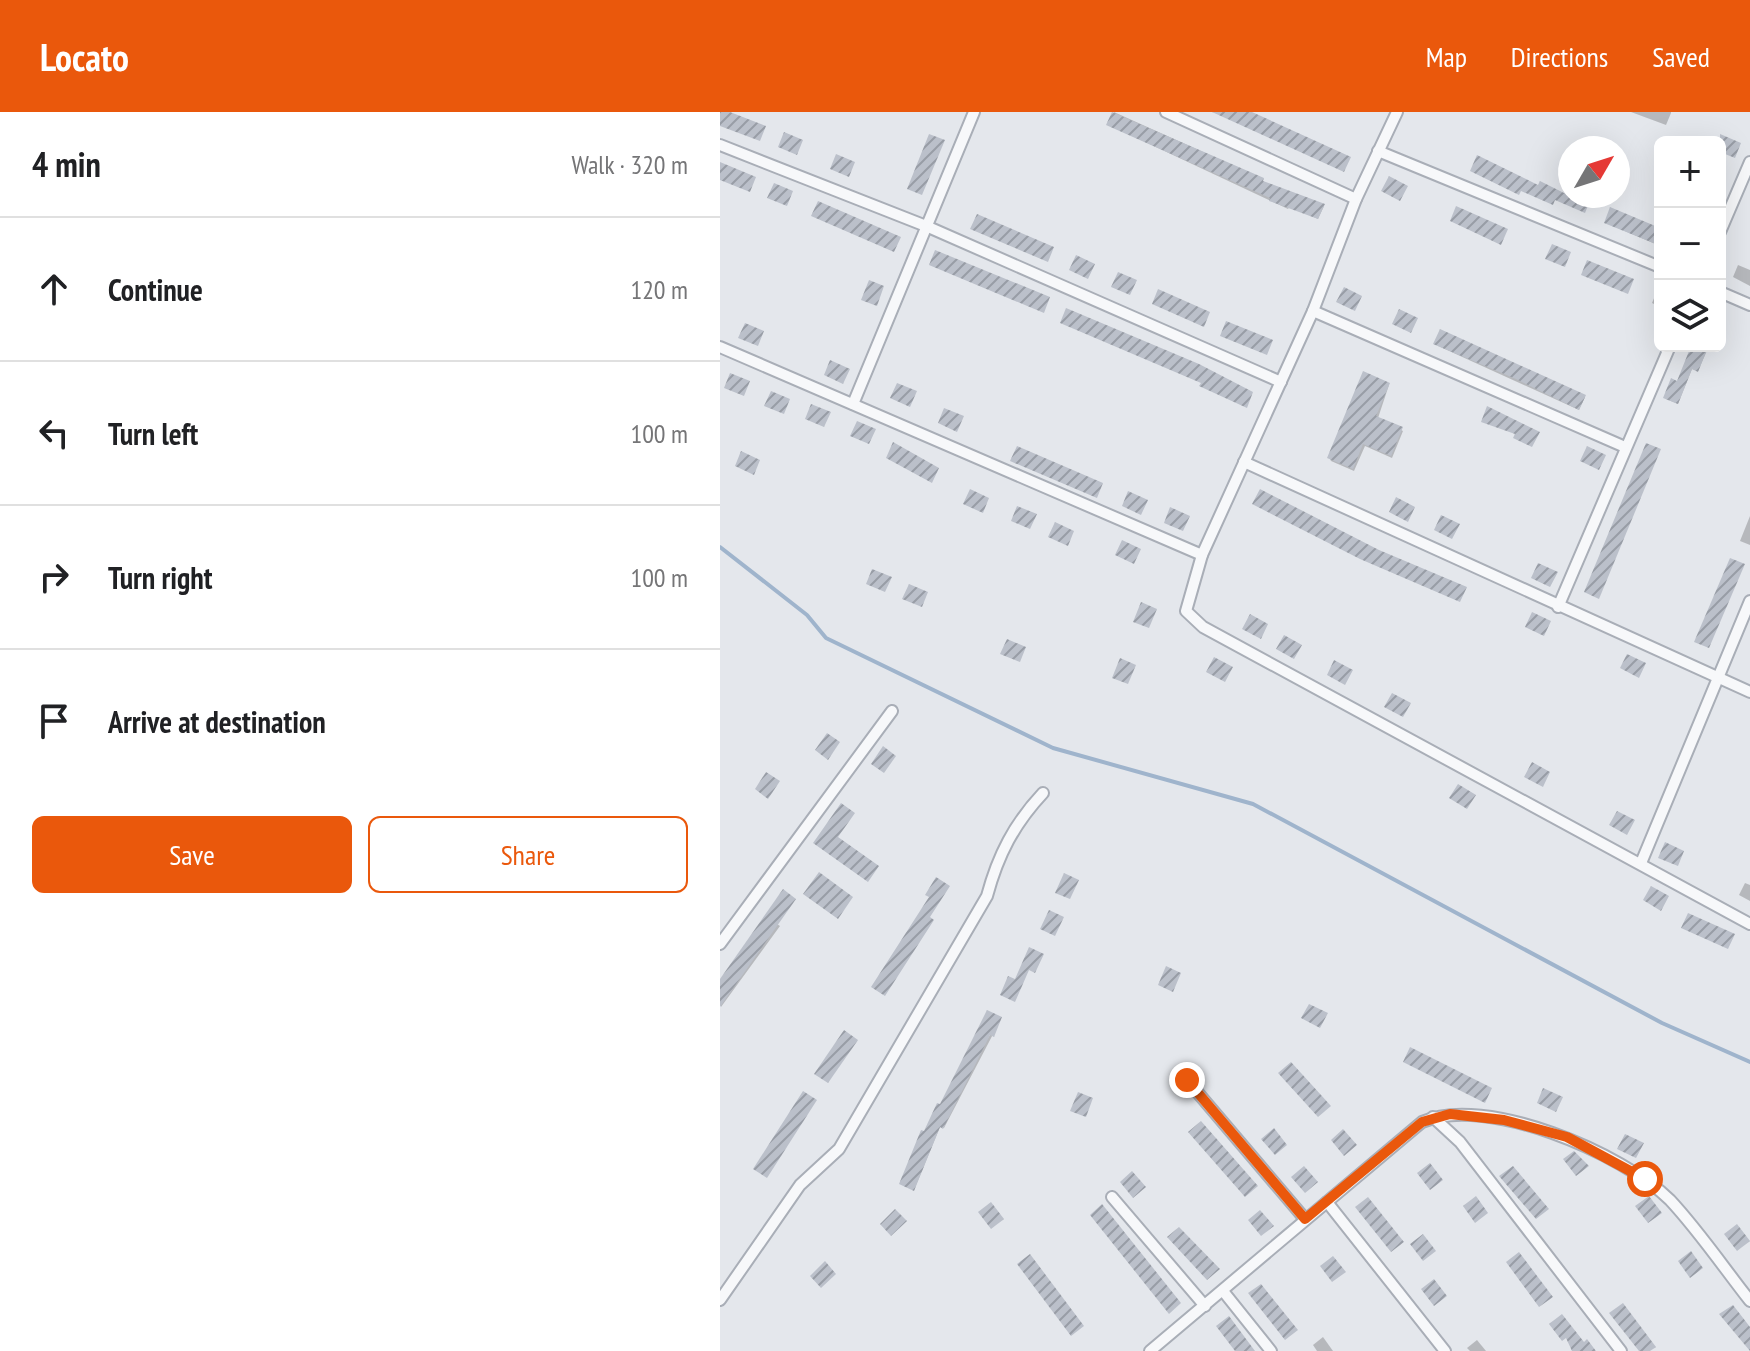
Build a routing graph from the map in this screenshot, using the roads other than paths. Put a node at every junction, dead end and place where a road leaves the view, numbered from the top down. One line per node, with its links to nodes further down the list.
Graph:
1 (974, 112): 9 (street)
2 (1166, 112): 7 (street)
3 (1397, 112): 5 (street)
4 (720, 145): 9 (street)
5 (1378, 151): 7 (street); 10 (street)
6 (1750, 162): 8 (street)
7 (1356, 199): 13 (street)
8 (1726, 218)
9 (926, 226): 16 (street); 17 (street)
10 (1654, 265)
11 (1726, 295): 12 (street)
12 (1750, 305)
13 (1313, 311): 16 (street); 18 (street)
14 (720, 347): 17 (street)
15 (1667, 352): 18 (street)
16 (1281, 382): 19 (street)
17 (853, 404): 20 (street)
18 (1625, 447): 22 (street)
19 (1244, 462): 20 (street); 22 (street)
20 (1202, 555): 27 (street)
21 (1750, 601): 23 (street)
22 (1558, 607): 23 (street)
23 (1716, 678): 24 (street); 27 (street)
24 (1750, 692)
25 (892, 711): 29 (street)
26 (1043, 793): 36 (street)
27 (1641, 863): 28 (street)
28 (1750, 924)
29 (720, 944)
30 (1187, 1080): 34 (street)
31 (1433, 1117): 33 (street); 37 (street); 42 (street)
32 (1112, 1197): 38 (street)
33 (1327, 1202): 34 (street); 41 (street)
34 (1305, 1219): 35 (street)
35 (1223, 1291): 38 (street); 40 (street)
36 (720, 1300)
37 (1750, 1301)
38 (1205, 1306): 39 (street)
39 (1150, 1351)
40 (1271, 1351)
41 (1445, 1351)
42 (1621, 1351)

